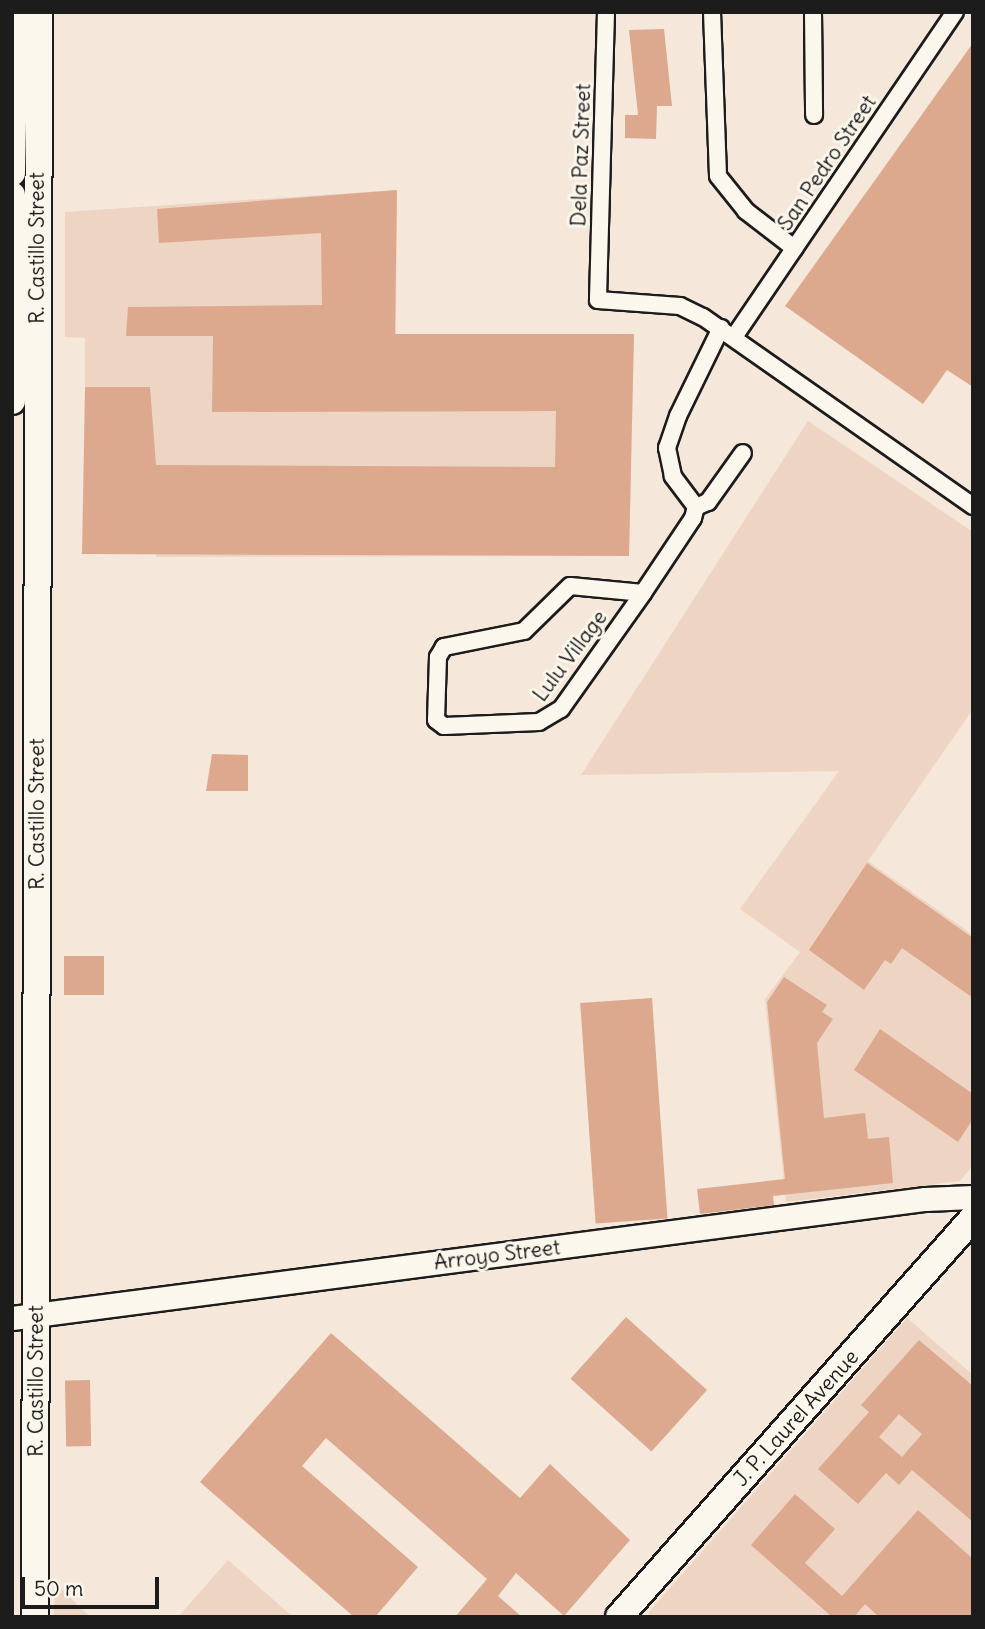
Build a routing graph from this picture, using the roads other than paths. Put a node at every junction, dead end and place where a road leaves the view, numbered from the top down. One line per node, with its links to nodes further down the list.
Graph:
1 (15, 12): 8 (main road, R. Castillo Street)
2 (39, 12): 17 (main road, R. Castillo Street)
3 (606, 12): 11 (street, Dela Paz Street)
4 (712, 12): 10 (street)
5 (813, 12): 7 (street)
6 (955, 12): 10 (street, San Pedro Street)
7 (814, 116)
8 (12, 173)
9 (12, 195): 12 (main road, R. Castillo Street)
10 (794, 248): 11 (street, San Pedro Street)
11 (727, 333): 14 (street); 15 (street)
12 (12, 401)
13 (743, 453): 15 (street)
14 (973, 506)
15 (696, 507): 16 (street, Lulu Village)
16 (643, 593): 16 (street, Lulu Village)
17 (24, 824): 20 (main road, R. Castillo Street)
18 (968, 1201): 20 (street, Arroyo Street)
19 (973, 1218): 21 (main road, J. P. Laurel Avenue)
20 (24, 1317): 22 (main road, R. Castillo Street)
21 (622, 1616)
22 (35, 1617)

